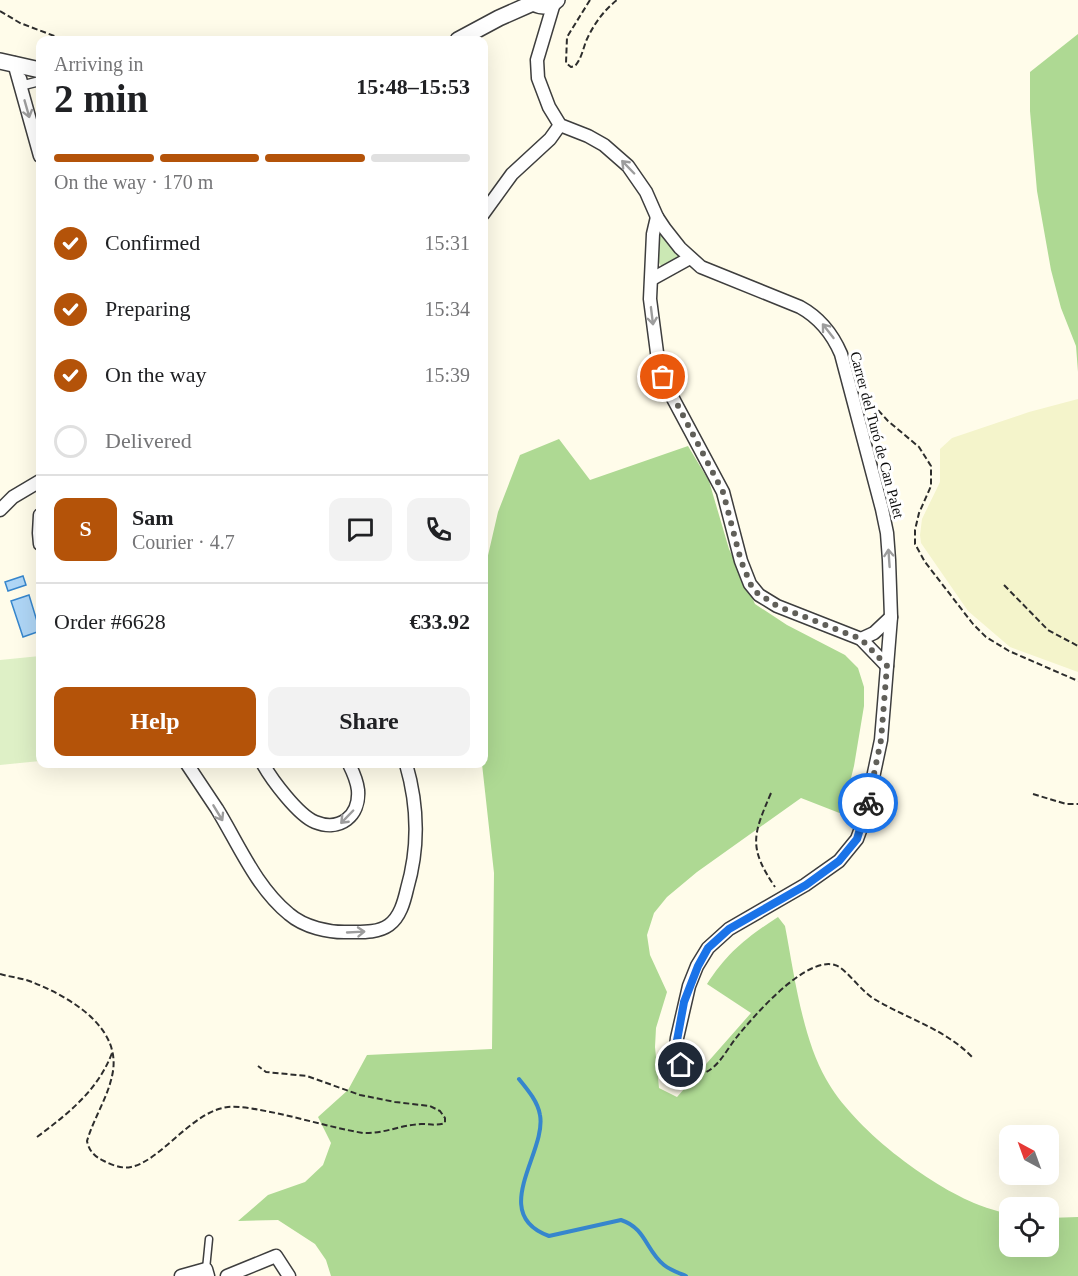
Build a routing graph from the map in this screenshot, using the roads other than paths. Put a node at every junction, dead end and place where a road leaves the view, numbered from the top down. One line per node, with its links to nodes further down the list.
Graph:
1 (515, 0): 4 (street)
2 (556, 2): 3 (street); 5 (street)
3 (533, 3): 4 (street); 5 (street)
4 (499, 18): 6 (street)
5 (544, 34): 11 (street)
6 (465, 36)
7 (7, 62): 8 (street); 12 (street, one-way to 12)
8 (36, 69)
9 (36, 74): 10 (street)
10 (36, 82)
11 (560, 125): 13 (street); 14 (street, Carrer del Turó de Can Palet, one-way to 11)
12 (36, 145)
13 (488, 207)
14 (657, 217): 15 (street, Carrer del Turó de Can Palet); 16 (street)
15 (690, 258): 16 (street); 19 (street, Carrer del Turó de Can Palet, one-way to 15)
16 (652, 279): 20 (street, one-way to 20)
17 (36, 483): 18 (street)
18 (0, 510)
19 (891, 616): 20 (street); 21 (street, Carrer del Turó de Can Palet)
20 (861, 639): 21 (street)
21 (887, 666): 26 (street, Carrer del Turó de Can Palet)
22 (189, 768): 25 (street, one-way to 25)
23 (265, 768): 24 (street, one-way to 23)
24 (350, 768)
25 (407, 768)
26 (687, 1076)
27 (209, 1239): 28 (lane)
28 (207, 1273): 29 (street)
29 (181, 1276)
30 (227, 1276): 31 (street)
31 (289, 1276)

